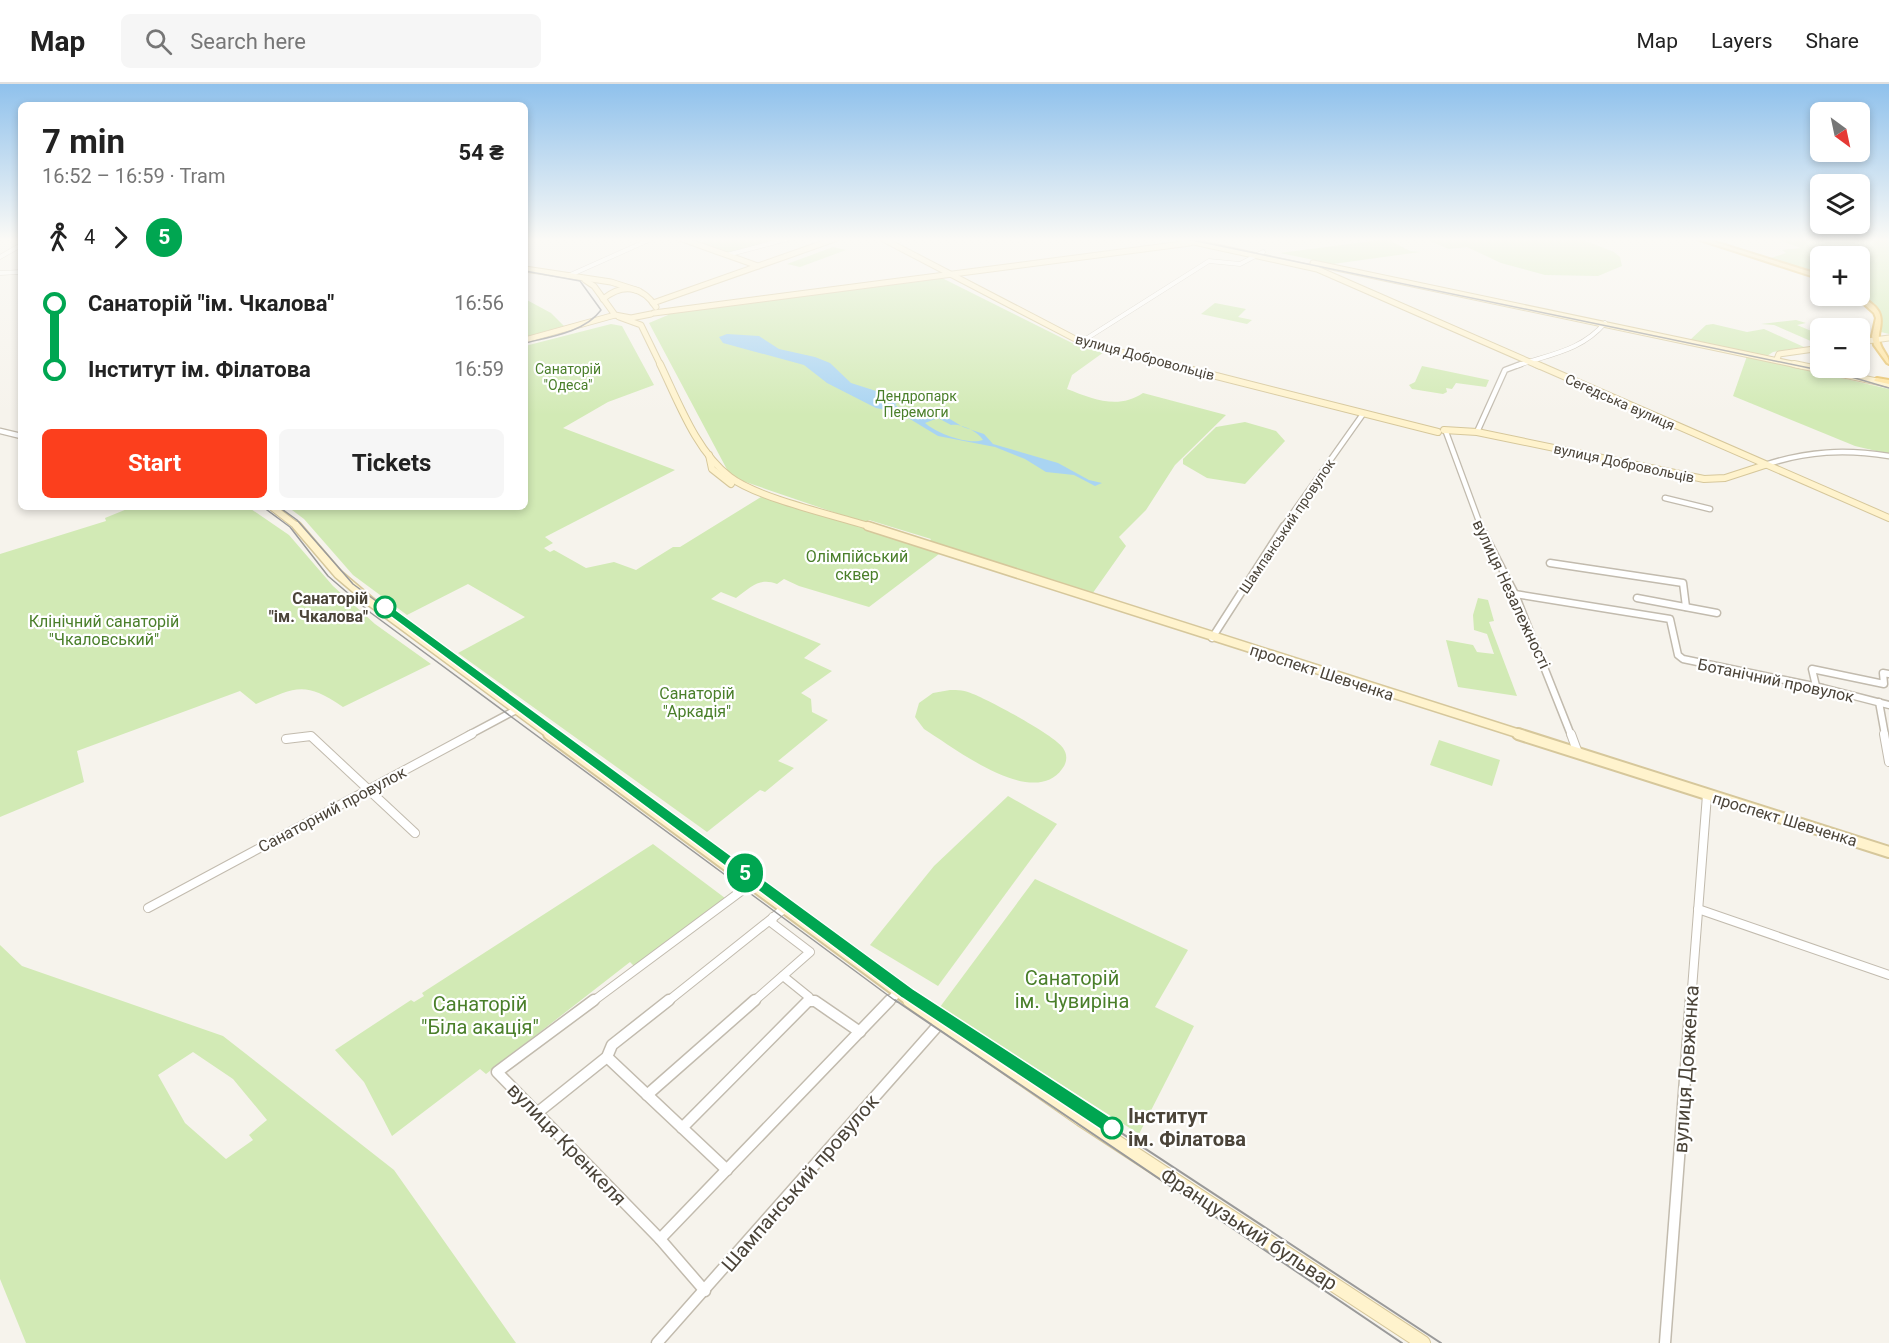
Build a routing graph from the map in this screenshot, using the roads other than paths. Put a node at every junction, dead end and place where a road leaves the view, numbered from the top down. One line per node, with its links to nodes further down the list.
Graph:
1 (649, 298): 10 (main road)
2 (670, 298): 10 (main road)
3 (756, 298): 10 (main road)
4 (993, 298): 18 (main road, вулиця Добровольців)
5 (1151, 298): 18 (street)
6 (1383, 298): 21 (main road, Сегедська вулиця)
7 (1483, 298): 12 (main road)
8 (603, 299): 11 (main road)
9 (1870, 306): 16 (main road)
10 (654, 309): 11 (main road); 13 (main road)
11 (617, 316): 13 (main road); 15 (main road)
12 (1605, 323): 20 (main road); 21 (street)
13 (641, 325): 40 (main road, проспект Шевченка)
14 (1889, 338): 16 (main road)
15 (528, 339)
16 (1876, 340): 17 (main road); 22 (main road)
17 (1870, 341)
18 (1081, 342): 24 (main road, вулиця Добровольців)
19 (1810, 350): 20 (main road)
20 (1777, 359): 23 (main road)
21 (1530, 362): 27 (street); 30 (main road, Сегедська вулиця)
22 (1889, 362)
23 (1885, 381)
24 (1363, 414): 26 (main road, вулиця Добровольців); 40 (street, Шампанський провулок)
25 (0, 431): 28 (street)
26 (1444, 432): 27 (main road, вулиця Добровольців); 36 (street, вулиця Незалежності)
27 (1477, 432): 30 (main road, вулиця Добровольців)
28 (18, 435)
29 (1889, 456): 30 (street)
30 (1765, 465): 34 (main road, Сегедська вулиця)
31 (1665, 498): 32 (street)
32 (1710, 509)
33 (276, 510): 45 (main road, Французький бульвар)
34 (1889, 518)
35 (1550, 563): 38 (street)
36 (1515, 594): 42 (street, Ботанічний провулок); 47 (street, вулиця Незалежності)
37 (1637, 598): 38 (street)
38 (1686, 607): 39 (street)
39 (1718, 613)
40 (1212, 638): 47 (main road, проспект Шевченка)
41 (1889, 674): 42 (street)
42 (1816, 686): 43 (street, Ботанічний провулок)
43 (1880, 702): 44 (street, Ботанічний провулок); 48 (street)
44 (1889, 705)
45 (516, 710): 49 (street, Санаторний провулок); 53 (main road, Французький бульвар)
46 (286, 739): 49 (street)
47 (1578, 753): 50 (main road, проспект Шевченка)
48 (1889, 762)
49 (367, 790): 51 (street); 54 (street, Санаторний провулок)
50 (1707, 795): 52 (main road, проспект Шевченка); 56 (street, вулиця Довженка)
51 (415, 833)
52 (1889, 852)
53 (752, 883): 55 (main road, Французький бульвар); 66 (street, вулиця Кренкеля)
54 (148, 908)
55 (785, 908): 57 (street); 60 (main road, Французький бульвар)
56 (1698, 909): 58 (street); 73 (street, вулиця Довженка)
57 (773, 917): 59 (street); 64 (street)
58 (1889, 975)
59 (783, 976): 61 (street); 65 (street)
60 (898, 992): 62 (main road, Французький бульвар); 63 (street)
61 (810, 1001): 63 (street); 67 (street)
62 (942, 1021): 70 (street, Шампанський провулок); 71 (main road, Французький бульвар)
63 (860, 1032): 68 (street)
64 (607, 1057): 65 (street); 66 (street)
65 (647, 1095): 67 (street)
66 (537, 1113): 69 (street, вулиця Кренкеля)
67 (682, 1128): 68 (street)
68 (727, 1170): 69 (street)
69 (660, 1239): 70 (street, вулиця Кренкеля)
70 (705, 1291): 72 (street, Шампанський провулок)
71 (1422, 1342)
72 (657, 1343)
73 (1665, 1343)

